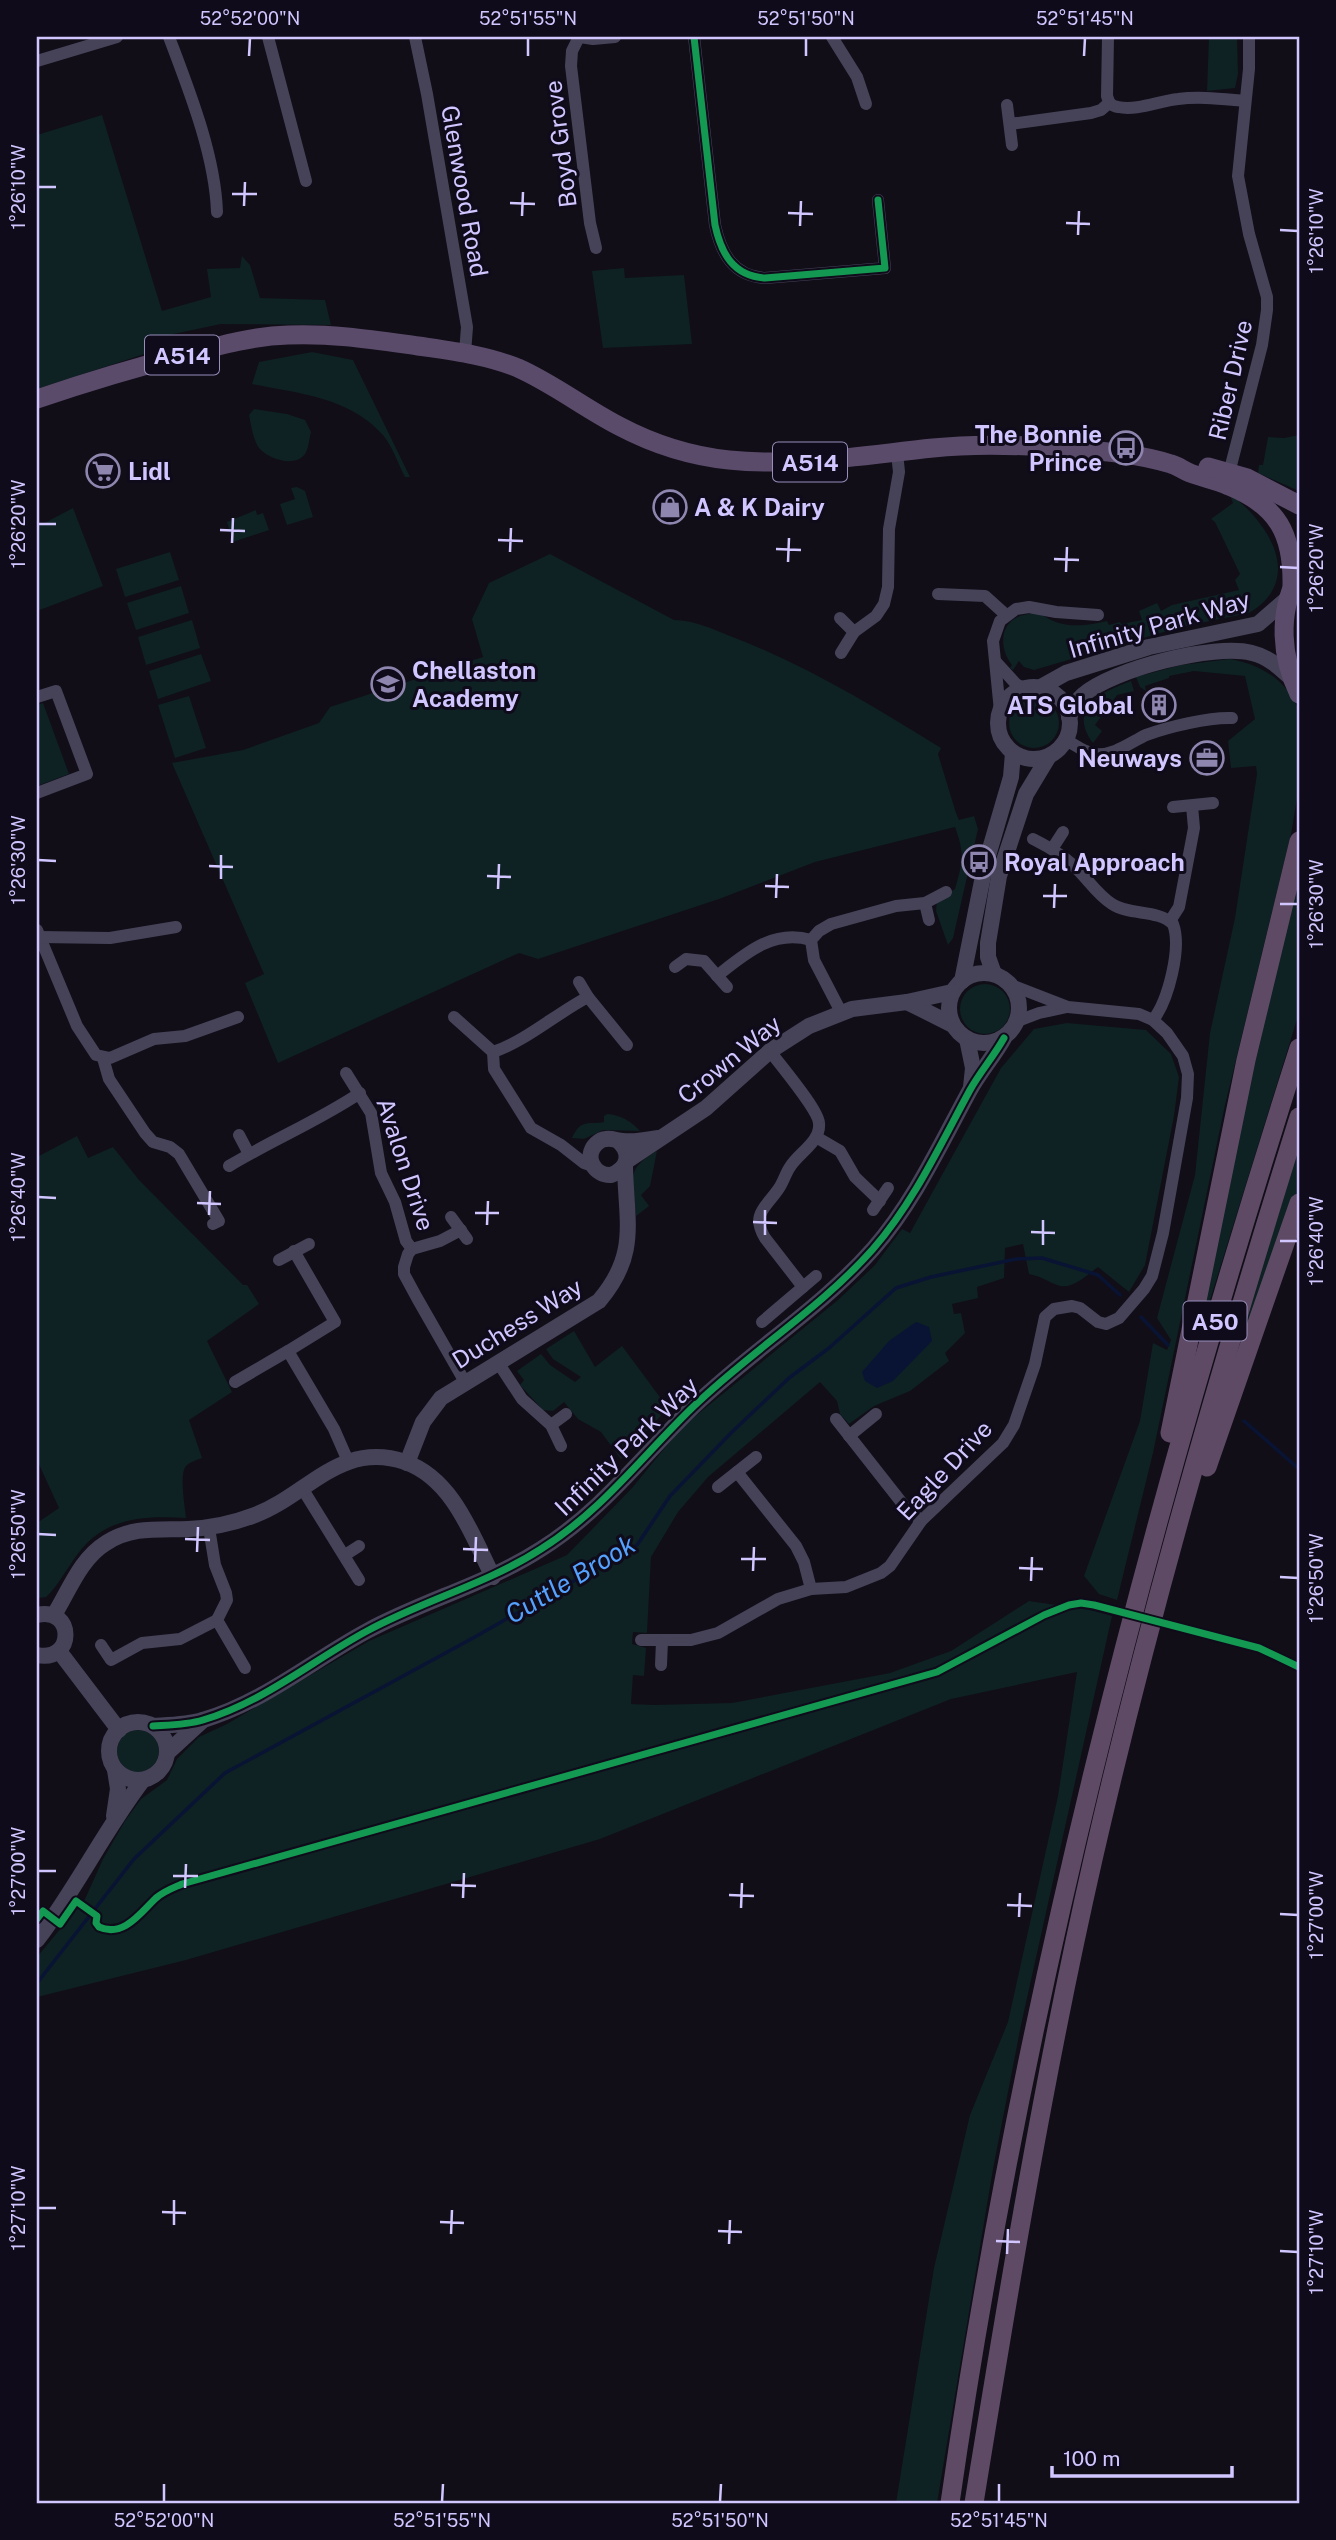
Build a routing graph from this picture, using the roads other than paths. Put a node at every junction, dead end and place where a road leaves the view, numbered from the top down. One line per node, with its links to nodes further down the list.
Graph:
1 (117, 37): 11 (street)
2 (169, 37): 20 (street)
3 (268, 37): 18 (street)
4 (415, 37): 22 (street, Glenwood Road)
5 (580, 37): 6 (street); 21 (street, Boyd Grove)
6 (615, 37)
7 (694, 37): 19 (street)
8 (832, 37): 14 (street)
9 (1108, 37): 13 (street)
10 (1249, 37): 12 (street, Riber Drive)
11 (37, 61)
12 (1245, 101): 13 (street); 25 (street, Riber Drive)
13 (1109, 103): 16 (street)
14 (866, 104)
15 (1007, 105): 16 (street)
16 (1010, 124): 17 (street)
17 (1012, 145)
18 (306, 181)
19 (878, 200)
20 (217, 212)
21 (598, 241)
22 (466, 353): 23 (main road, A514); 24 (main road, A514)
23 (37, 398)
24 (897, 453): 25 (main road, A514); 32 (street)
25 (1228, 478): 26 (main road, A514); 27 (main road, A514)
26 (1299, 505)
27 (1293, 585): 35 (main road); 36 (street, Infinity Park Way)
28 (938, 594): 29 (street)
29 (1006, 615): 30 (street); 34 (street)
30 (1098, 615)
31 (841, 618): 32 (street)
32 (854, 632): 33 (street)
33 (841, 653)
34 (996, 662): 36 (street); 38 (street)
35 (1296, 686): 39 (street, Infinity Park Way)
36 (1032, 688): 38 (street); 39 (street)
37 (37, 698): 44 (street)
38 (1000, 711): 42 (street)
39 (1069, 717): 41 (street)
40 (1232, 718): 41 (street)
41 (1066, 740): 43 (street)
42 (1013, 753): 43 (street); 64 (street)
43 (1049, 756): 60 (street)
44 (37, 793)
45 (1213, 803): 46 (street)
46 (1192, 806): 47 (street); 55 (street)
47 (1173, 807)
48 (1063, 832): 51 (street)
49 (1034, 839): 51 (street)
50 (1299, 841): 131 (highway)
51 (1052, 849): 55 (street)
52 (946, 892): 53 (street)
53 (925, 903): 54 (street); 58 (street)
54 (929, 920)
55 (1170, 920): 72 (street)
56 (176, 927): 57 (street)
57 (38, 938): 83 (street)
58 (811, 940): 61 (street); 69 (street)
59 (675, 967): 61 (street)
60 (994, 974): 63 (street); 64 (street)
61 (717, 975): 65 (street)
62 (579, 982): 66 (street)
63 (1011, 985): 68 (street); 73 (street)
64 (957, 986): 67 (street, Crown Way); 75 (street)
65 (727, 987)
66 (588, 997): 79 (street); 82 (street)
67 (906, 1003): 69 (street, Crown Way); 75 (street, Crown Way)
68 (1068, 1007): 72 (street); 73 (street)
69 (841, 1012): 81 (street, Crown Way)
70 (238, 1017): 74 (street)
71 (454, 1017): 82 (street)
72 (1153, 1020): 127 (street, Eagle Drive)
73 (1018, 1021): 77 (street)
74 (225, 1022): 76 (street); 83 (street)
75 (953, 1025): 78 (street)
76 (231, 1035)
77 (1004, 1038): 78 (street); 85 (street, Infinity Park Way)
78 (967, 1039): 85 (street, Infinity Park Way)
79 (627, 1045)
80 (1299, 1048): 131 (highway, A50)
81 (770, 1051): 89 (street, Crown Way); 90 (street)
82 (493, 1052): 92 (street, Crown Way)
83 (103, 1058): 103 (street)
84 (346, 1073): 86 (street, Avalon Drive)
85 (971, 1090): 132 (street, Infinity Park Way)
86 (360, 1093): 94 (street, Avalon Drive); 105 (street, Avalon Drive)
87 (1299, 1116): 135 (highway, A50)
88 (239, 1135): 94 (street)
89 (662, 1137): 91 (street, Crown Way); 95 (street, Crown Way)
90 (816, 1137): 99 (street); 109 (street)
91 (617, 1140): 93 (street, Crown Way); 95 (street)
92 (561, 1145): 93 (street, Crown Way); 97 (street, Crown Way)
93 (594, 1146): 97 (street)
94 (249, 1154): 96 (street, Avalon Drive)
95 (626, 1163): 98 (street, Crown Way); 101 (street, Duchess Way)
96 (229, 1166)
97 (593, 1166): 98 (street, Crown Way)
98 (608, 1175): 101 (street, Duchess Way)
99 (888, 1188)
100 (1299, 1203): 135 (highway)
101 (626, 1212): 112 (street, Duchess Way)
102 (452, 1217): 105 (street)
103 (213, 1224)
104 (309, 1244): 106 (street)
105 (412, 1249): 114 (street)
106 (294, 1251): 107 (street); 111 (street)
107 (279, 1260)
108 (816, 1276): 109 (street)
109 (803, 1287): 110 (street)
110 (762, 1322)
111 (288, 1351): 113 (street); 122 (street)
112 (499, 1364): 114 (street, Duchess Way); 118 (street)
113 (234, 1382)
114 (465, 1382): 123 (street, Duchess Way)
115 (876, 1414): 119 (street)
116 (566, 1415): 118 (street)
117 (836, 1419): 119 (street)
118 (551, 1425): 120 (street)
119 (849, 1436): 127 (street)
120 (561, 1446)
121 (757, 1457): 124 (street)
122 (348, 1461): 123 (street); 126 (street)
123 (407, 1463): 132 (street)
124 (737, 1472): 125 (street); 134 (street)
125 (718, 1487)
126 (302, 1488): 128 (street); 130 (street)
127 (921, 1521): 134 (street, Eagle Drive)
128 (209, 1528): 137 (street); 138 (street)
129 (359, 1546): 130 (street)
130 (345, 1555): 133 (street)
131 (1146, 1565): 156 (highway, A50)
132 (493, 1577): 148 (street, Infinity Park Way)
133 (359, 1580)
134 (811, 1589): 140 (street, Eagle Drive)
135 (1160, 1593): 157 (highway, A50)
136 (37, 1615): 137 (street)
137 (54, 1615): 142 (street)
138 (217, 1620): 144 (street); 146 (street)
139 (641, 1640): 140 (street, Eagle Drive)
140 (662, 1641): 145 (street)
141 (101, 1645): 144 (street)
142 (59, 1651): 143 (street); 150 (street)
143 (37, 1655)
144 (111, 1660): 147 (street)
145 (661, 1665)
146 (245, 1668)
147 (119, 1672)
148 (202, 1720): 149 (street, Infinity Park Way); 151 (street, Infinity Park Way)
149 (153, 1726): 150 (street); 151 (street)
150 (119, 1730): 152 (street)
151 (167, 1753): 153 (street)
152 (115, 1770): 153 (street); 154 (street)
153 (143, 1780): 154 (street)
154 (113, 1822): 155 (street)
155 (37, 1940)
156 (950, 2503)
157 (974, 2503)

